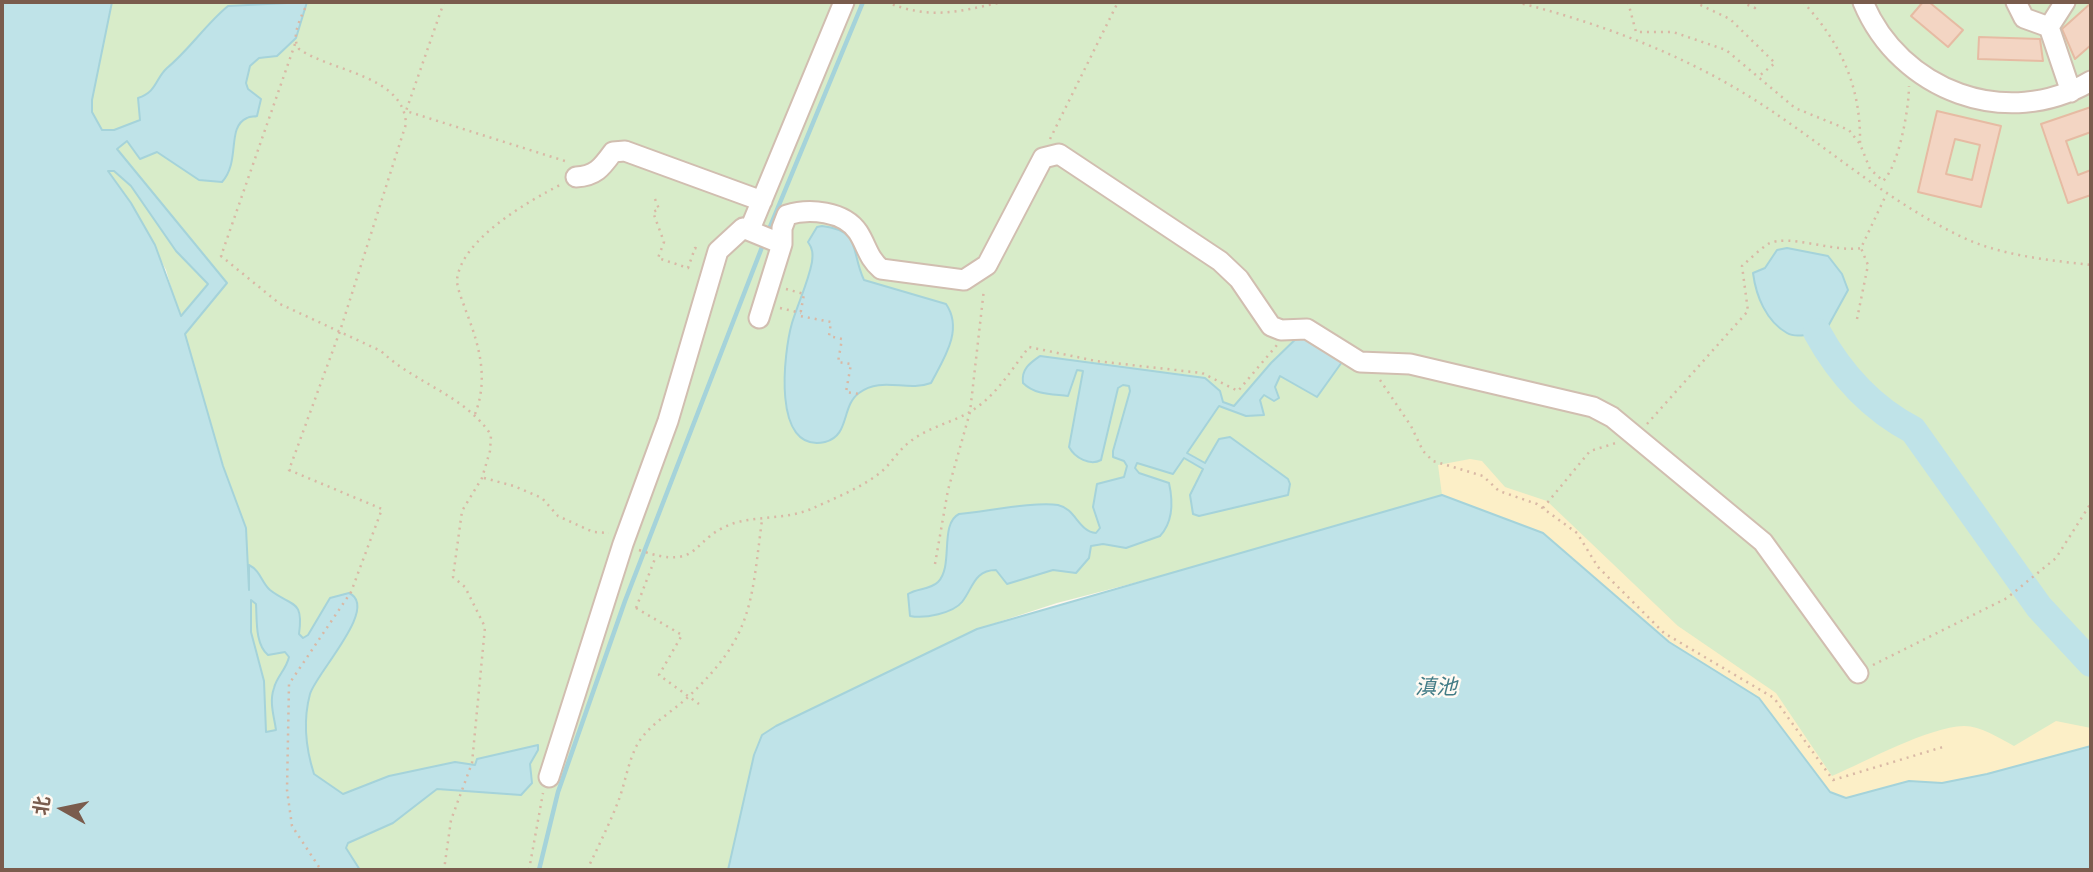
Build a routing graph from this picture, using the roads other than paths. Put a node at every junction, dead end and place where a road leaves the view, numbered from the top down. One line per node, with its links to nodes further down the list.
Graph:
1 (844, 2): 9 (street)
2 (1863, 2): 7 (street)
3 (2016, 2): 5 (street)
4 (2065, 2): 5 (street)
5 (2049, 27): 7 (street)
6 (2091, 81): 7 (street)
7 (2071, 92)
8 (576, 177): 9 (street)
9 (762, 201): 10 (street)
10 (767, 237): 11 (street); 12 (street); 13 (street)
11 (759, 318)
12 (1858, 673)
13 (549, 777)

